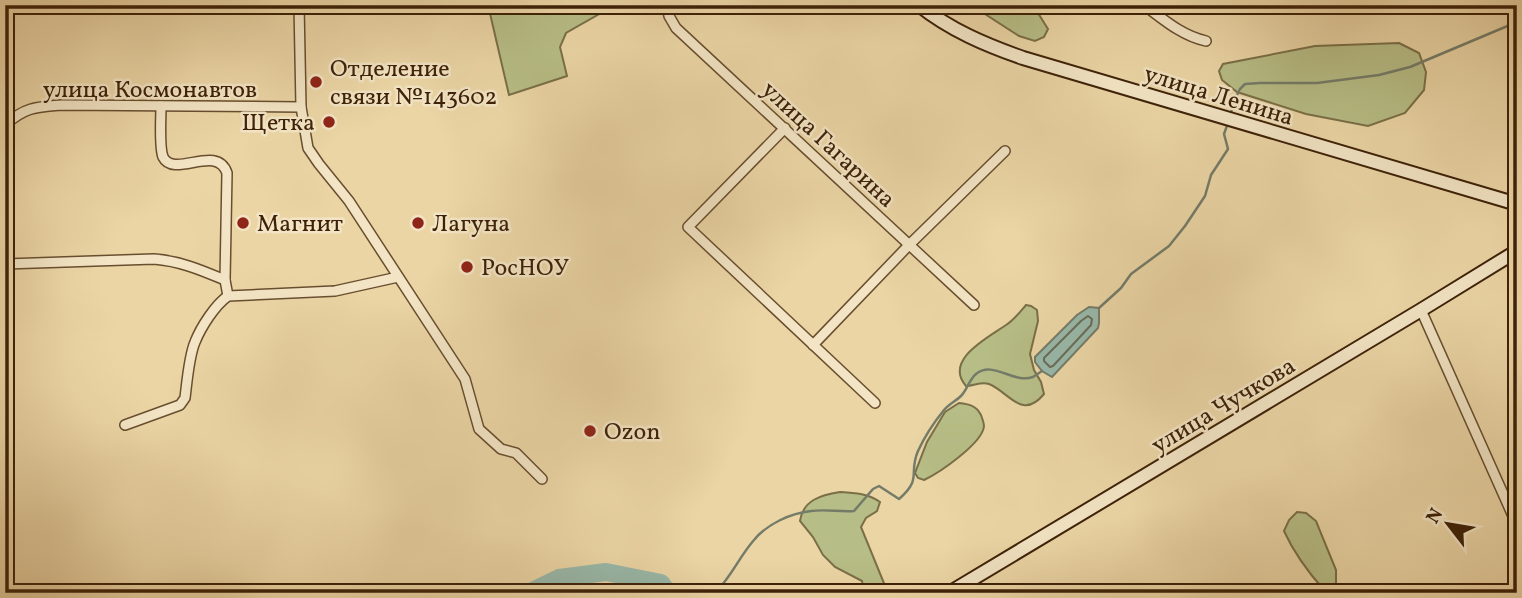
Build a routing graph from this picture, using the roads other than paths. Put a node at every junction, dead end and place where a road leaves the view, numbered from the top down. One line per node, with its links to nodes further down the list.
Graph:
1 (299, 5): 7 (street)
2 (667, 5): 9 (street, улица Гагарина)
3 (919, 5): 11 (street, улица Ленина)
4 (1144, 5): 5 (street)
5 (1206, 41)
6 (161, 106): 7 (street, улица Космонавтов); 8 (street, улица Космонавтов); 16 (street)
7 (301, 107): 15 (street)
8 (5, 125)
9 (785, 128): 12 (street, улица Гагарина); 20 (street)
10 (1005, 151): 12 (street)
11 (1517, 204)
12 (909, 245): 18 (street, улица Гагарина); 20 (street)
13 (1517, 251): 19 (street, улица Чучкова)
14 (5, 264): 16 (street)
15 (398, 277): 17 (street); 23 (street)
16 (225, 280): 17 (street)
17 (228, 296): 22 (street)
18 (974, 305)
19 (1421, 310): 24 (street); 25 (street, улица Чучкова)
20 (813, 345): 21 (street)
21 (874, 403)
22 (125, 425)
23 (542, 479)
24 (1517, 525)
25 (950, 593)

